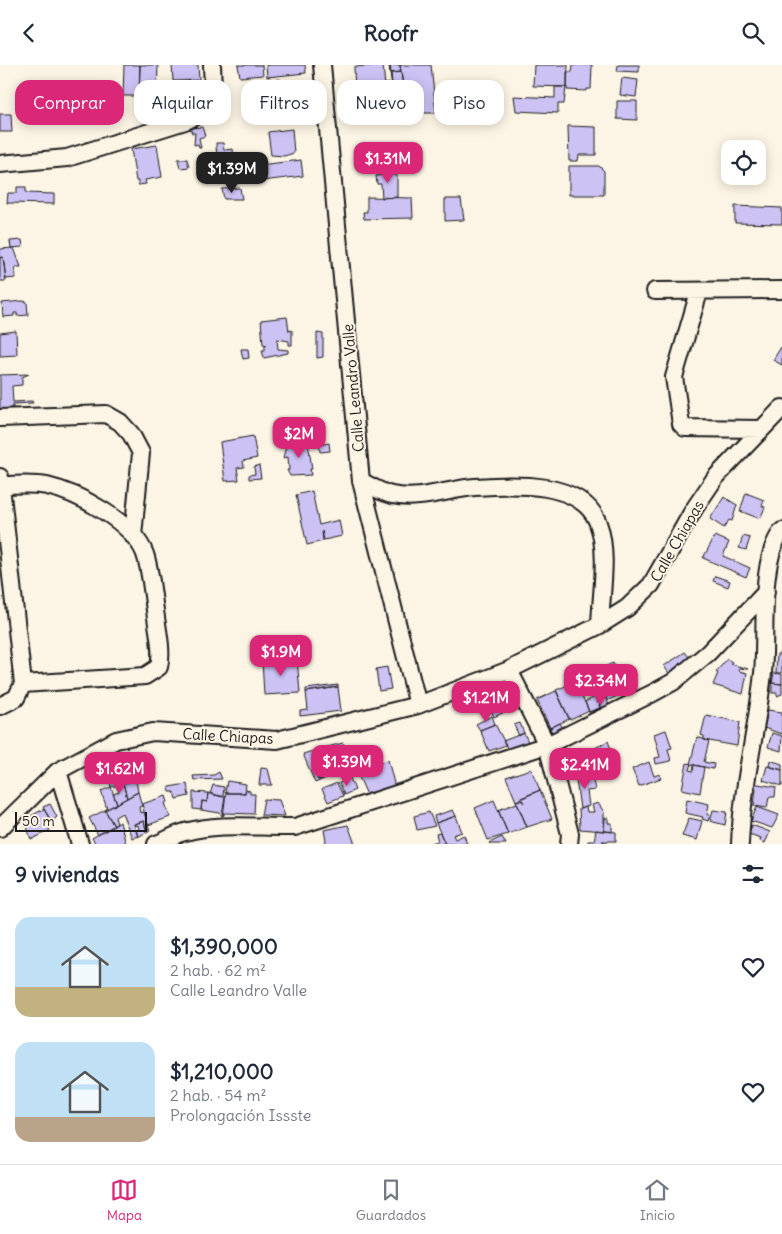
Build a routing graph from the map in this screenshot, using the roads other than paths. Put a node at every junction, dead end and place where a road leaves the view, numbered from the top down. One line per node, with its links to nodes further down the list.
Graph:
1 (212, 65): 3 (street)
2 (322, 65): 11 (street, Calle Leandro Valle)
3 (0, 164)
4 (782, 290): 6 (street)
5 (654, 291): 6 (street)
6 (699, 292): 9 (street)
7 (782, 408): 9 (street, Calle Chiapas)
8 (0, 419): 13 (street)
9 (761, 429): 15 (street, Calle Chiapas)
10 (0, 481): 13 (street); 17 (street)
11 (361, 481): 15 (street); 18 (street, Calle Leandro Valle)
12 (782, 531): 14 (street)
13 (133, 536): 17 (street)
14 (766, 592): 20 (street); 26 (street)
15 (600, 625): 16 (street, Calle Chiapas)
16 (509, 670): 18 (street, Calle Chiapas); 20 (street)
17 (20, 691): 19 (street)
18 (418, 705): 21 (street, Calle Chiapas)
19 (0, 706)
20 (547, 745): 24 (street); 25 (street)
21 (58, 771): 22 (street, Calle Chiapas); 23 (street)
22 (0, 829)
23 (80, 844)
24 (156, 844)
25 (570, 844)
26 (740, 844)

